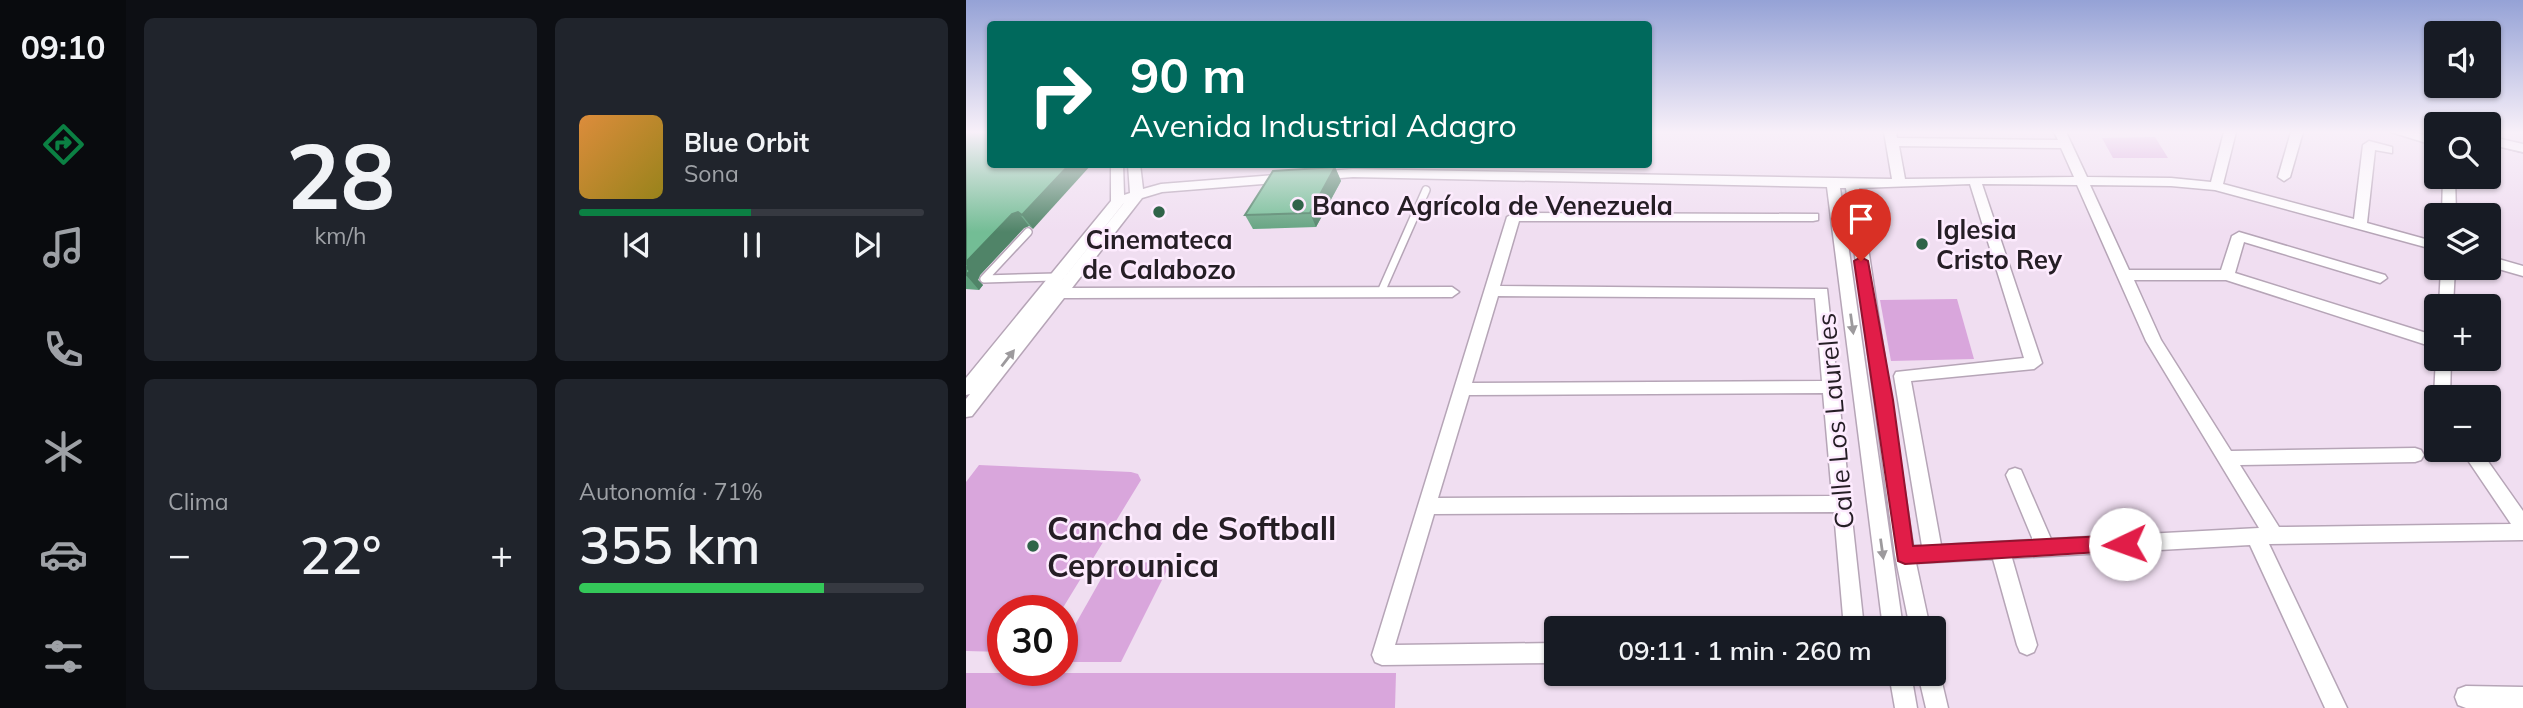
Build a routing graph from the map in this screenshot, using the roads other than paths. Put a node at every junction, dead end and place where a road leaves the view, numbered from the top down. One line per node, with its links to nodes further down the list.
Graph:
1 (1896, 165): 10 (street)
2 (2076, 165): 11 (street)
3 (2221, 165): 14 (street)
4 (2287, 165): 8 (street)
5 (2366, 165): 19 (street)
6 (1117, 168): 17 (street)
7 (1134, 168): 16 (street)
8 (2284, 177)
9 (1975, 180): 10 (street); 11 (street); 48 (street)
10 (1899, 181): 13 (street)
11 (2083, 181): 14 (street); 24 (street)
12 (1833, 183): 13 (street); 16 (street); 50 (street, one-way to 50)
13 (1852, 184): 47 (street)
14 (2216, 186): 19 (street)
15 (1426, 190): 29 (lane)
16 (1137, 195): 17 (street); 31 (street)
17 (1118, 201): 26 (street)
18 (1813, 218): 28 (street)
19 (2360, 225): 21 (street)
20 (1028, 232): 26 (lane)
21 (2424, 243)
22 (2501, 265): 23 (street)
23 (2523, 271)
24 (2126, 275): 25 (street); 38 (street)
25 (2227, 275): 27 (street); 32 (street)
26 (1056, 277): 31 (street)
27 (2380, 278)
28 (1492, 291): 33 (street, Calle Los Laureles); 35 (street)
29 (1381, 292): 30 (street); 31 (street)
30 (1452, 292)
31 (1051, 293): 34 (street); 36 (street, one-way to 31)
32 (2424, 338)
33 (1831, 387): 35 (street); 41 (street, Calle Los Laureles)
34 (966, 388)
35 (1462, 389): 42 (street)
36 (966, 411)
37 (2414, 455): 38 (street)
38 (2227, 458): 44 (street)
39 (2478, 462): 43 (street)
40 (2015, 475): 45 (street)
41 (1842, 504): 42 (street); 49 (street, Calle Los Laureles)
42 (1427, 506): 53 (street)
43 (2523, 529): 44 (street)
44 (2265, 535): 45 (street); 60 (street)
45 (2046, 548): 46 (street)
46 (2001, 551): 48 (street); 52 (street)
47 (1905, 555): 48 (street); 51 (street)
48 (1933, 555)
49 (1853, 616)
50 (1891, 616)
51 (1918, 616)
52 (2027, 645)
53 (1544, 653)
54 (1902, 686): 58 (street)
55 (1932, 686): 59 (street)
56 (2466, 697): 57 (street)
57 (2523, 698)
58 (1906, 708)
59 (1937, 708)
60 (2336, 708)

